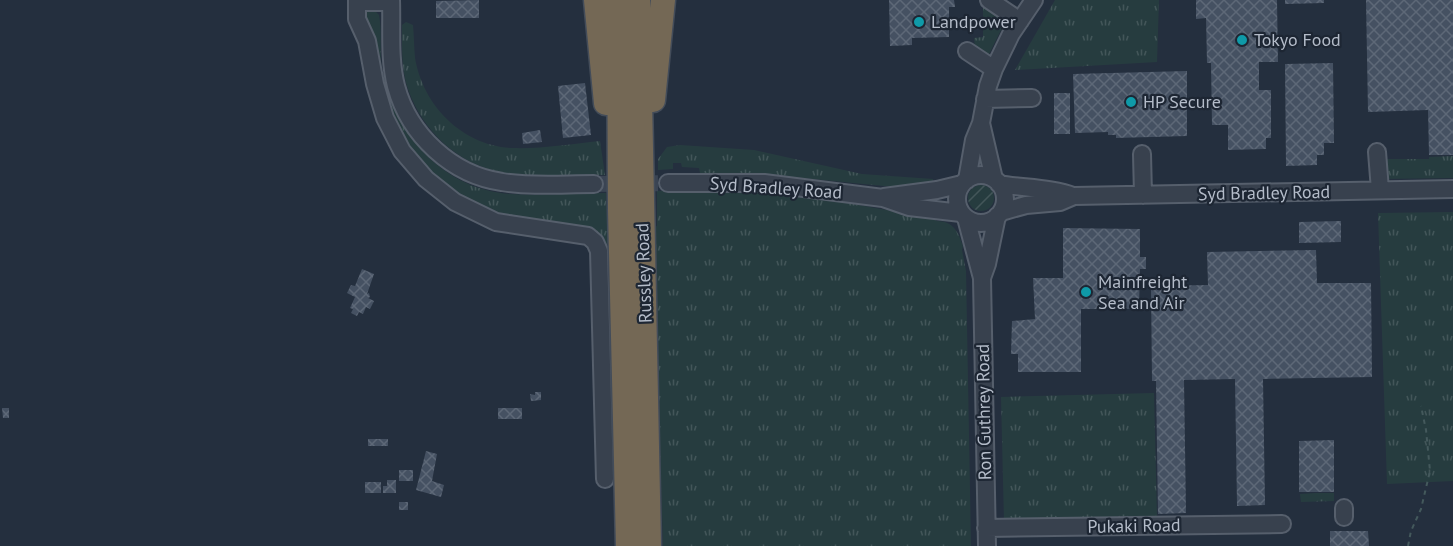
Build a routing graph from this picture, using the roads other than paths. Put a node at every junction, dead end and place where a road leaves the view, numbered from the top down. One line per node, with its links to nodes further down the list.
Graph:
1 (596, 0): 26 (highway)
2 (619, 0): 26 (highway, Russley Road)
3 (638, 0): 29 (highway, Russley Road)
4 (663, 0): 29 (highway)
5 (989, 0): 9 (street)
6 (1034, 0): 9 (street)
7 (357, 1): 8 (street); 31 (street)
8 (391, 1): 20 (street)
9 (1020, 21): 11 (street)
10 (967, 51): 11 (street)
11 (994, 69): 13 (street)
12 (1032, 98): 13 (street)
13 (985, 99): 14 (street)
14 (981, 123): 17 (street); 18 (street)
15 (1377, 152): 22 (street)
16 (1142, 154): 23 (street)
17 (997, 181): 18 (street); 24 (street, Syd Bradley Road); 27 (street)
18 (964, 182): 25 (street, Syd Bradley Road); 28 (street)
19 (668, 183): 25 (street, Syd Bradley Road)
20 (594, 184)
21 (1453, 189): 22 (street, Syd Bradley Road)
22 (1380, 190): 23 (street, Syd Bradley Road)
23 (1143, 195): 24 (street, Syd Bradley Road)
24 (1074, 196): 27 (street, Syd Bradley Road)
25 (883, 198): 28 (street, Syd Bradley Road)
26 (621, 210): 34 (highway, Russley Road)
27 (999, 214): 28 (street); 30 (street, Ron Guthrey Road)
28 (964, 215): 30 (street, Ron Guthrey Road)
29 (644, 256): 35 (highway, Russley Road)
30 (982, 278): 33 (street, Ron Guthrey Road)
31 (605, 479)
32 (1282, 524): 33 (street, Pukaki Road)
33 (986, 528): 36 (street, Ron Guthrey Road)
34 (628, 546)
35 (649, 546)
36 (987, 546)

